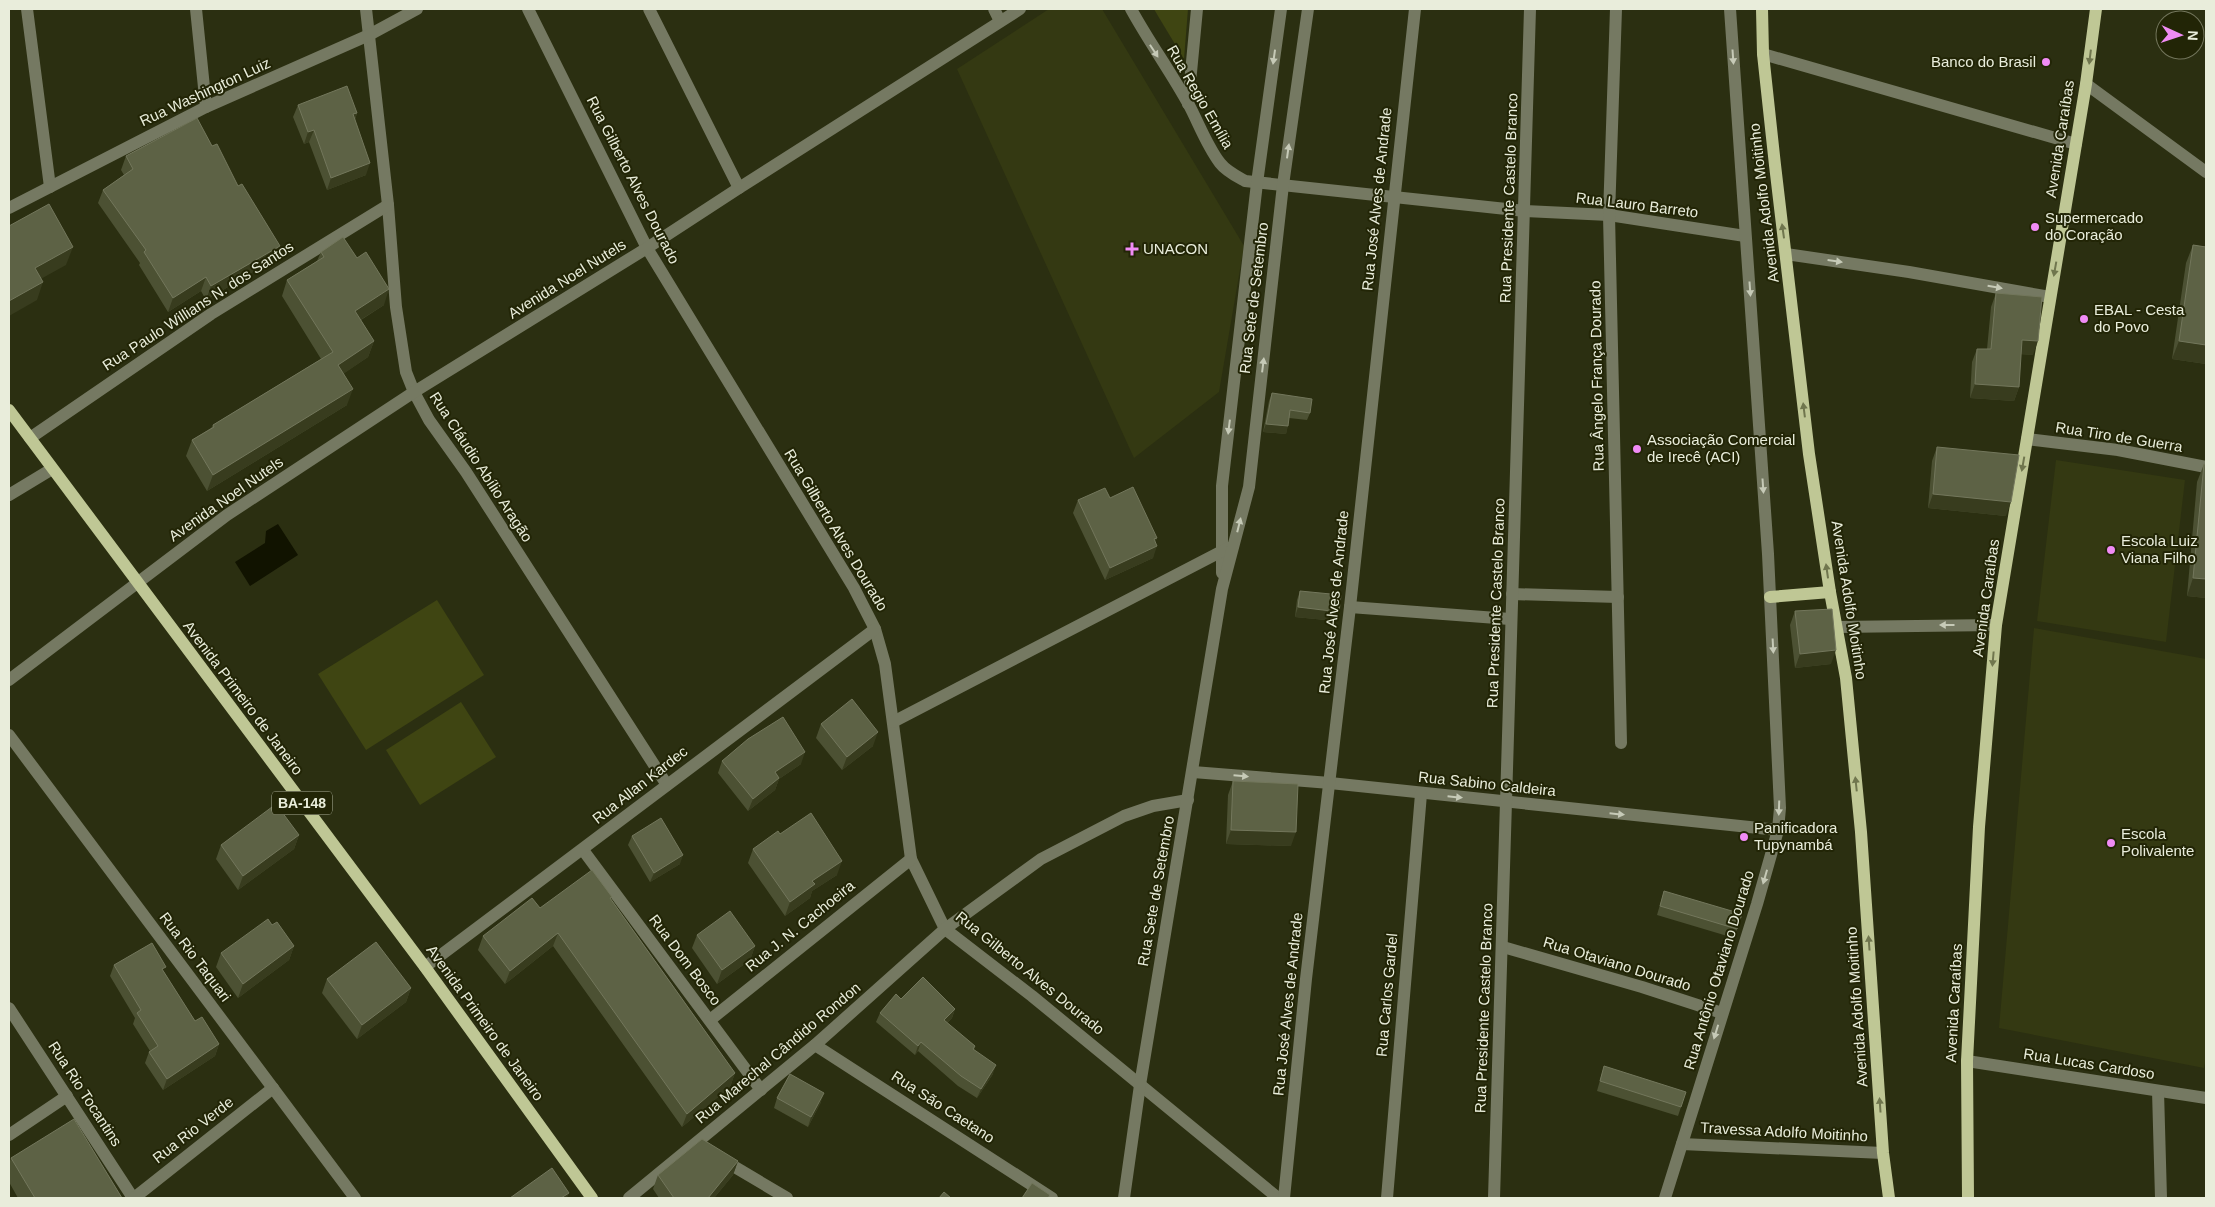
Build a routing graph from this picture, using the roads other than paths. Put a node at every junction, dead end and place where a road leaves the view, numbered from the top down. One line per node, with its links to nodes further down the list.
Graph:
1 (27, 9): 29 (street)
2 (196, 9): 24 (street)
3 (366, 9): 20 (street, Rua Cláudio Abílio Aragão)
4 (417, 9): 20 (street, Rua Washington Luiz)
5 (528, 9): 37 (street, Rua Gilberto Alves Dourado)
6 (649, 9): 30 (street)
7 (994, 9): 19 (street)
8 (1020, 9): 19 (street, Avenida Noel Nutels)
9 (1131, 9): 23 (street, Rua Regio Emília, one-way to 23)
10 (1197, 9): 23 (street)
11 (1281, 9): 27 (street, Rua Sete de Setembro, one-way to 27)
12 (1308, 9): 28 (street, Rua Sete de Setembro, one-way to 12)
13 (1415, 9): 31 (street, Rua José Alves de Andrade)
14 (1530, 9): 34 (street, Rua Presidente Castelo Branco)
15 (1616, 9): 35 (street, Rua Ângelo França Dourado)
16 (1730, 9): 36 (street, Avenida Adolfo Moitinho, one-way to 36)
17 (1762, 9): 21 (main road, Avenida Adolfo Moitinho)
18 (2096, 9): 22 (main road, Avenida Caraíbas, one-way to 22)
19 (1000, 21): 30 (street, Avenida Noel Nutels)
20 (369, 35): 24 (street, Rua Washington Luiz); 32 (street, Rua Cláudio Abílio Aragão)
21 (1763, 54): 25 (street); 38 (main road, Avenida Adolfo Moitinho, one-way to 21)
22 (2086, 84): 25 (main road, Avenida Caraíbas); 26 (street)
23 (1188, 104): 27 (street, Rua Regio Emília)
24 (206, 107): 29 (street, Rua Washington Luiz)
25 (2076, 144): 39 (main road, Avenida Caraíbas, one-way to 39)
26 (2206, 172)
27 (1257, 183): 28 (street, Rua Lauro Barreto); 48 (street, Rua Sete de Setembro, one-way to 48)
28 (1284, 185): 31 (street, Rua Lauro Barreto); 47 (street, Rua Sete de Setembro, one-way to 28)
29 (50, 187): 33 (street, Rua Washington Luiz)
30 (739, 188): 37 (street, Avenida Noel Nutels)
31 (1394, 197): 34 (street, Rua Lauro Barreto); 55 (street, Rua José Alves de Andrade)
32 (388, 204): 40 (street, Rua Cláudio Abílio Aragão); 42 (street, Rua Paulo Willians N. dos Santos)
33 (9, 208)
34 (1525, 211): 35 (street, Rua Lauro Barreto); 52 (street, Rua Presidente Castelo Branco)
35 (1609, 215): 36 (street, Rua Lauro Barreto); 53 (street, Rua Ângelo França Dourado)
36 (1744, 236): 54 (street, Avenida Adolfo Moitinho, one-way to 54)
37 (647, 248): 40 (street, Avenida Noel Nutels); 59 (street, Rua Gilberto Alves Dourado)
38 (1786, 254): 39 (street, one-way to 39); 51 (main road, Avenida Adolfo Moitinho, one-way to 38)
39 (2050, 297): 43 (main road, Avenida Caraíbas)
40 (414, 392): 49 (street, Avenida Noel Nutels); 66 (street, Rua Cláudio Abílio Aragão)
41 (9, 410): 42 (main road, Avenida Primeiro de Janeiro / BA-148)
42 (30, 438): 45 (main road, Avenida Primeiro de Janeiro / BA-148)
43 (2027, 439): 44 (street, Rua Tiro de Guerra); 57 (main road, Avenida Caraíbas, one-way to 57)
44 (2206, 467)
45 (52, 469): 46 (street); 49 (main road, Avenida Primeiro de Janeiro / BA-148)
46 (9, 494)
47 (1234, 545): 48 (street); 50 (street, Rua Sete de Setembro)
48 (1222, 551): 50 (street, Rua Sete de Setembro); 61 (street)
49 (137, 584): 60 (street, Avenida Noel Nutels); 75 (main road, Avenida Primeiro de Janeiro / BA-148)
50 (1222, 589): 64 (street, Rua Sete de Setembro)
51 (1830, 592): 54 (main road); 58 (main road, Avenida Adolfo Moitinho)
52 (1512, 594): 53 (street); 56 (street, Rua Presidente Castelo Branco)
53 (1618, 596): 63 (street, Rua Ângelo França Dourado)
54 (1770, 597): 70 (street, Rua Antônio Otaviano Dourado, one-way to 70)
55 (1350, 607): 56 (street); 65 (street, Rua José Alves de Andrade)
56 (1510, 619): 69 (street, Rua Presidente Castelo Branco)
57 (1996, 624): 58 (street, one-way to 58); 80 (main road, Avenida Caraíbas, one-way to 80)
58 (1837, 627): 90 (main road, Avenida Adolfo Moitinho, one-way to 58)
59 (875, 629): 61 (street, Rua Gilberto Alves Dourado); 66 (street, Rua Allan Kardec)
60 (9, 680)
61 (893, 722): 72 (street, Rua Gilberto Alves Dourado)
62 (9, 735): 82 (street, Rua Rio Taquari)
63 (1621, 743)
64 (1193, 772): 65 (street, Rua Sabino Caldeira, one-way to 65); 68 (street, Rua Sete de Setembro)
65 (1330, 783): 67 (street, Rua Sabino Caldeira); 99 (street, Rua José Alves de Andrade)
66 (667, 785): 71 (street, Rua Allan Kardec)
67 (1420, 794): 69 (street, Rua Sabino Caldeira, one-way to 69); 100 (street, Rua Carlos Gardel)
68 (1188, 800): 73 (street, Rua Marechal Cândido Rondon); 81 (street, Rua Sete de Setembro)
69 (1507, 803): 70 (street, Rua Sabino Caldeira, one-way to 70); 74 (street, Rua Presidente Castelo Branco)
70 (1778, 830): 77 (street, Rua Antônio Otaviano Dourado, one-way to 77)
71 (583, 850): 75 (street, Rua Allan Kardec); 78 (street, Rua Dom Bosco)
72 (911, 858): 73 (street, Rua Gilberto Alves Dourado); 78 (street, Rua J. N. Cachoeira)
73 (945, 929): 79 (street, Rua Marechal Cândido Rondon); 81 (street, Rua Gilberto Alves Dourado)
74 (1503, 947): 77 (street, Rua Otaviano Dourado); 101 (street, Rua Presidente Castelo Branco)
75 (425, 967): 93 (main road, Avenida Primeiro de Janeiro / BA-148)
76 (9, 1008): 85 (street, Rua Rio Tocantins)
77 (1722, 1013): 88 (street, Rua Antônio Otaviano Dourado, one-way to 88)
78 (710, 1020): 83 (street, Rua Dom Bosco)
79 (816, 1044): 83 (street, Rua Marechal Cândido Rondon); 96 (street, Rua São Caetano)
80 (1967, 1061): 84 (street, Rua Lucas Cardoso); 104 (main road, Avenida Caraíbas)
81 (1140, 1084): 97 (street, Rua Sete de Setembro); 98 (street, Rua Gilberto Alves Dourado)
82 (273, 1088): 91 (street, Rua Rio Verde); 92 (street, Rua Rio Taquari)
83 (761, 1090): 89 (street, Rua Marechal Cândido Rondon)
84 (2158, 1091): 86 (street, Rua Lucas Cardoso); 105 (street)
85 (67, 1096): 87 (street); 91 (street, Rua Rio Tocantins)
86 (2206, 1098)
87 (9, 1136)
88 (1682, 1144): 90 (street, Travessa Adolfo Moitinho); 102 (street, Rua Antônio Otaviano Dourado)
89 (704, 1148): 94 (street, Rua Marechal Cândido Rondon); 95 (street)
90 (1884, 1154): 103 (main road, Avenida Adolfo Moitinho)
91 (133, 1198)
92 (355, 1198)
93 (592, 1198)
94 (629, 1198)
95 (787, 1198)
96 (1052, 1198)
97 (1124, 1198)
98 (1278, 1198)
99 (1284, 1198)
100 (1387, 1198)
101 (1494, 1198)
102 (1665, 1198)
103 (1889, 1198)
104 (1968, 1198)
105 (2161, 1198)

